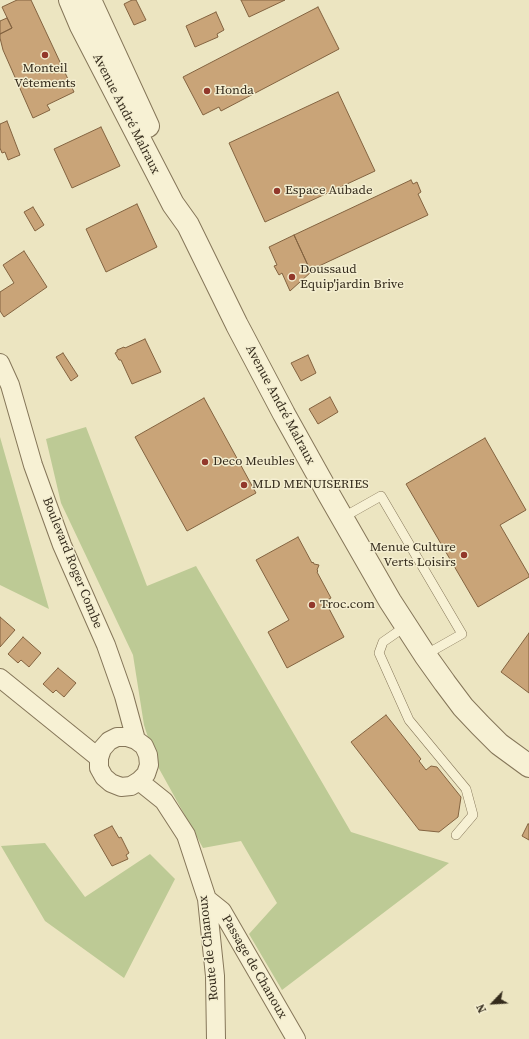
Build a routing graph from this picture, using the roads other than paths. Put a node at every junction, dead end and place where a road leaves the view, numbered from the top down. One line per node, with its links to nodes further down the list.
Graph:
1 (70, 0): 3 (street, Avenue André Malraux)
2 (90, 0): 3 (street, Avenue André Malraux)
3 (188, 226): 5 (street, Avenue André Malraux)
4 (0, 363): 9 (street, Boulevard Roger Combe)
5 (342, 518): 6 (street, Avenue André Malraux); 7 (lane)
6 (406, 626): 7 (street, Avenue André Malraux); 13 (lane)
7 (425, 655): 11 (street, Avenue André Malraux)
8 (0, 678): 10 (street)
9 (136, 740): 10 (street); 12 (street, Boulevard Roger Combe)
10 (99, 758): 12 (street)
11 (529, 766)
12 (139, 782): 14 (street, Route de Chanoux)
13 (456, 835)
14 (207, 899): 15 (street, Route de Chanoux); 16 (street, Passage de Chanoux)
15 (216, 1039)
16 (296, 1039)

